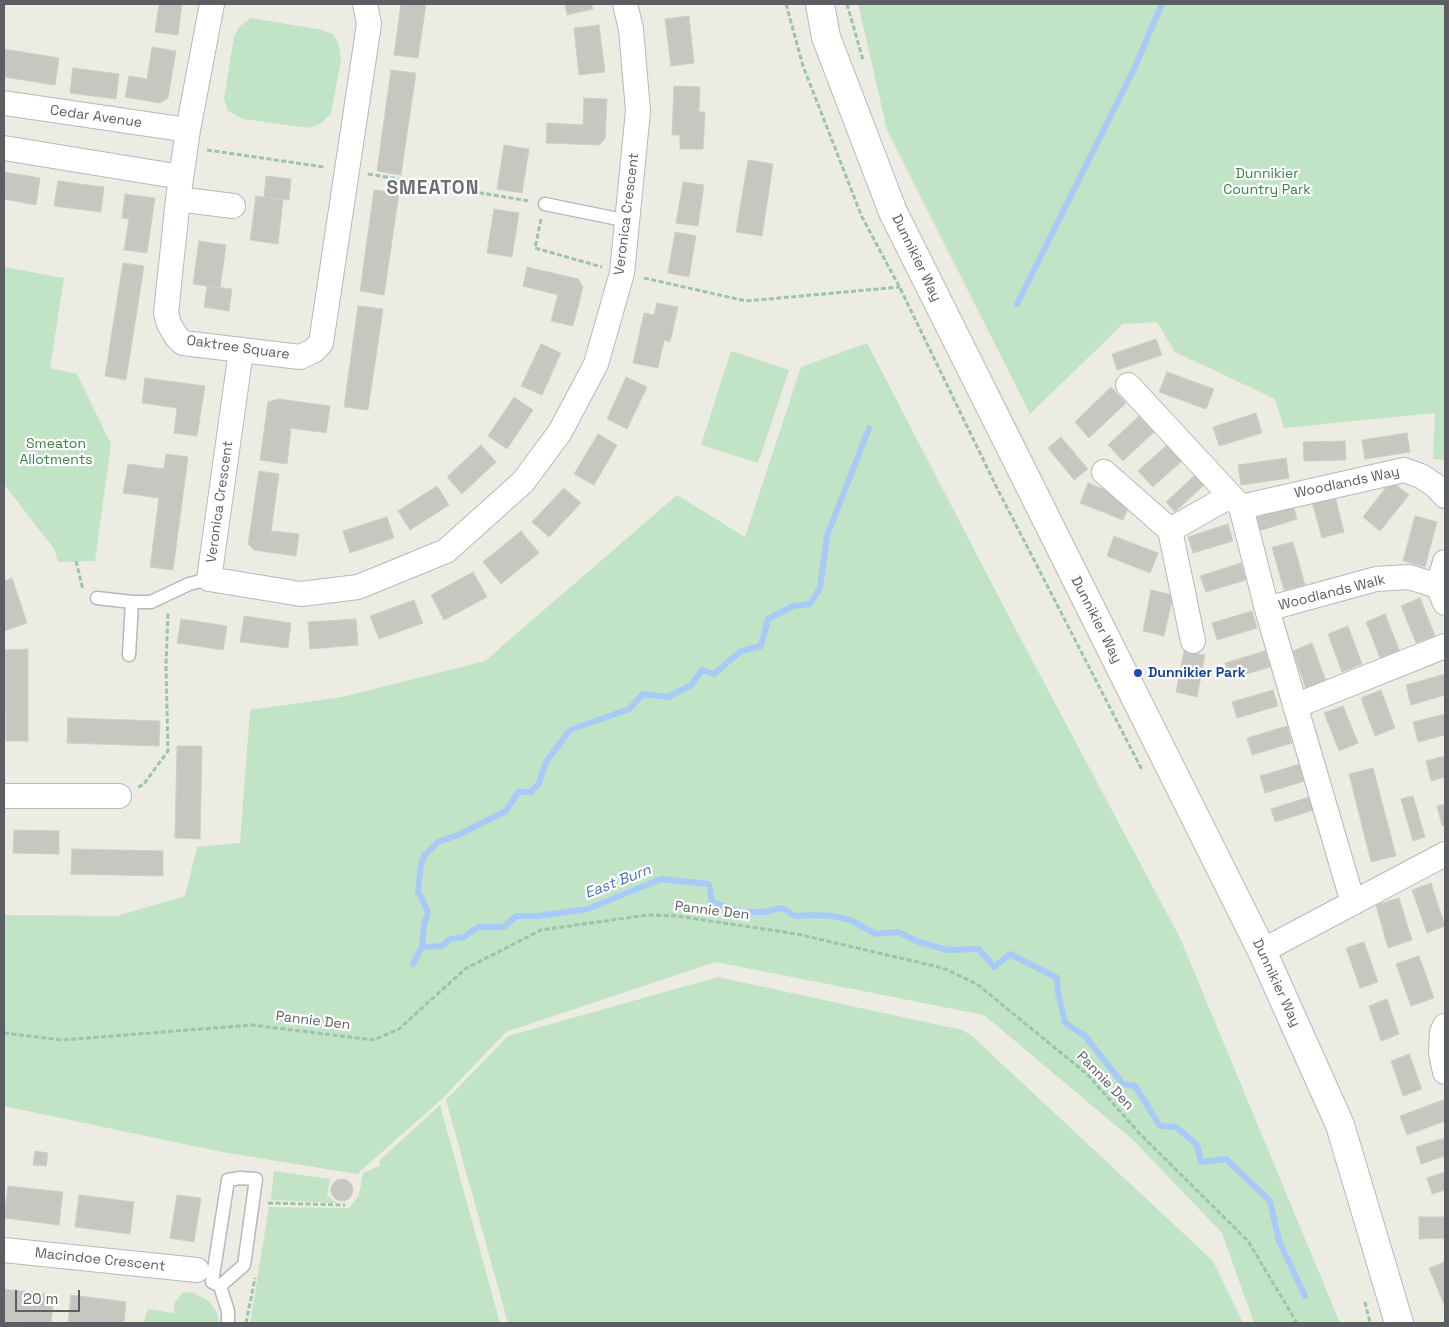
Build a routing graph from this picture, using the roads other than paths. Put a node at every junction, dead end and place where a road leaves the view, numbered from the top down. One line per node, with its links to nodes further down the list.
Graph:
1 (212, 4): 6 (street, Oaktree Square)
2 (365, 4): 12 (street, Oaktree Square)
3 (625, 4): 11 (street, Veronica Crescent)
4 (820, 4): 32 (main road, Dunnikier Way)
5 (4, 103): 6 (street, Cedar Avenue)
6 (188, 130): 8 (street, Oaktree Square)
7 (4, 148): 8 (street)
8 (180, 188): 10 (street); 12 (street, Oaktree Square)
9 (545, 204): 11 (lane)
10 (234, 206)
11 (628, 220): 19 (street, Veronica Crescent)
12 (241, 351): 19 (street, Veronica Crescent)
13 (1128, 385): 16 (street)
14 (1104, 472): 17 (street)
15 (1445, 496): 16 (street, Woodlands Way)
16 (1235, 502): 17 (street, Woodlands Way); 23 (street)
17 (1170, 530): 24 (street)
18 (1445, 562): 20 (street)
19 (209, 579): 22 (lane)
20 (1442, 595): 23 (street, Woodlands Walk)
21 (98, 598): 22 (lane)
22 (132, 602): 26 (lane)
23 (1267, 610): 27 (street)
24 (1193, 641)
25 (1445, 646): 27 (street)
26 (129, 654)
27 (1295, 706): 31 (street)
28 (4, 796): 29 (street)
29 (119, 796)
30 (1445, 854): 31 (street)
31 (1353, 903): 32 (street)
32 (1262, 951): 38 (main road, Dunnikier Way)
33 (1445, 1026): 34 (street)
34 (1444, 1060)
35 (4, 1250): 36 (street, Macindoe Crescent)
36 (210, 1279): 36 (lane); 37 (lane)
37 (228, 1323)
38 (1399, 1323)

